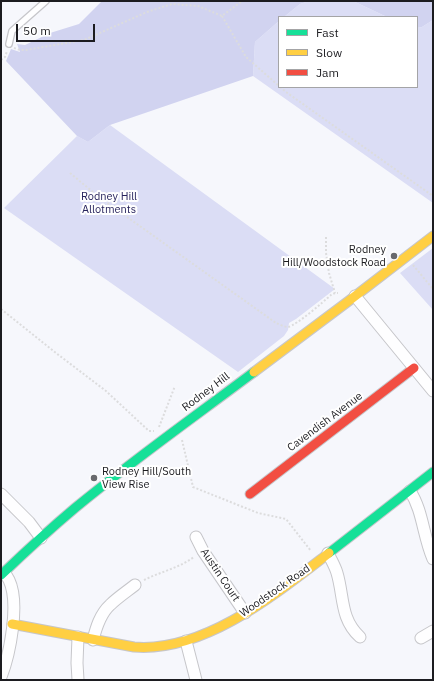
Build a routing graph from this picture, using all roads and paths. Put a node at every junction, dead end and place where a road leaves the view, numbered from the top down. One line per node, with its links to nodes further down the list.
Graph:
1 (46, 1): 4 (lane)
2 (242, 1): 3 (path)
3 (222, 16): 4 (path); 6 (path)
4 (9, 44): 5 (path)
5 (1, 60)
6 (278, 84)
7 (282, 88): 9 (path)
8 (70, 173): 14 (path)
9 (433, 196)
10 (433, 236): 12 (street, Rodney Hill)
11 (326, 237): 14 (path)
12 (406, 256): 13 (path); 15 (street, Rodney Hill)
13 (433, 289)
14 (335, 293): 15 (path)
15 (352, 298): 17 (street); 25 (street, Rodney Hill)
16 (1, 309): 18 (path)
17 (414, 368): 19 (street); 23 (street, Cavendish Avenue)
18 (175, 386)
19 (433, 391)
20 (433, 472): 21 (street, Woodstock Road)
21 (410, 490): 27 (street, Woodstock Road); 28 (street)
22 (1, 494): 25 (street)
23 (250, 494)
24 (196, 537): 26 (street, Austin Court)
25 (41, 538): 29 (street, Rodney Hill)
26 (203, 551): 30 (path); 31 (street, Austin Court)
27 (328, 553): 31 (street, Woodstock Road); 35 (street)
28 (433, 559)
29 (2, 574): 32 (street)
30 (135, 585): 37 (street)
31 (245, 613): 38 (street, Woodstock Road)
32 (12, 624): 34 (street, Woodstock Road); 39 (street)
33 (433, 631): 36 (street)
34 (78, 637): 37 (street, Woodstock Road); 40 (street)
35 (360, 637)
36 (421, 638)
37 (92, 640): 38 (street, Woodstock Road)
38 (186, 641): 41 (street)
39 (1, 678)
40 (78, 680)
41 (196, 680)

